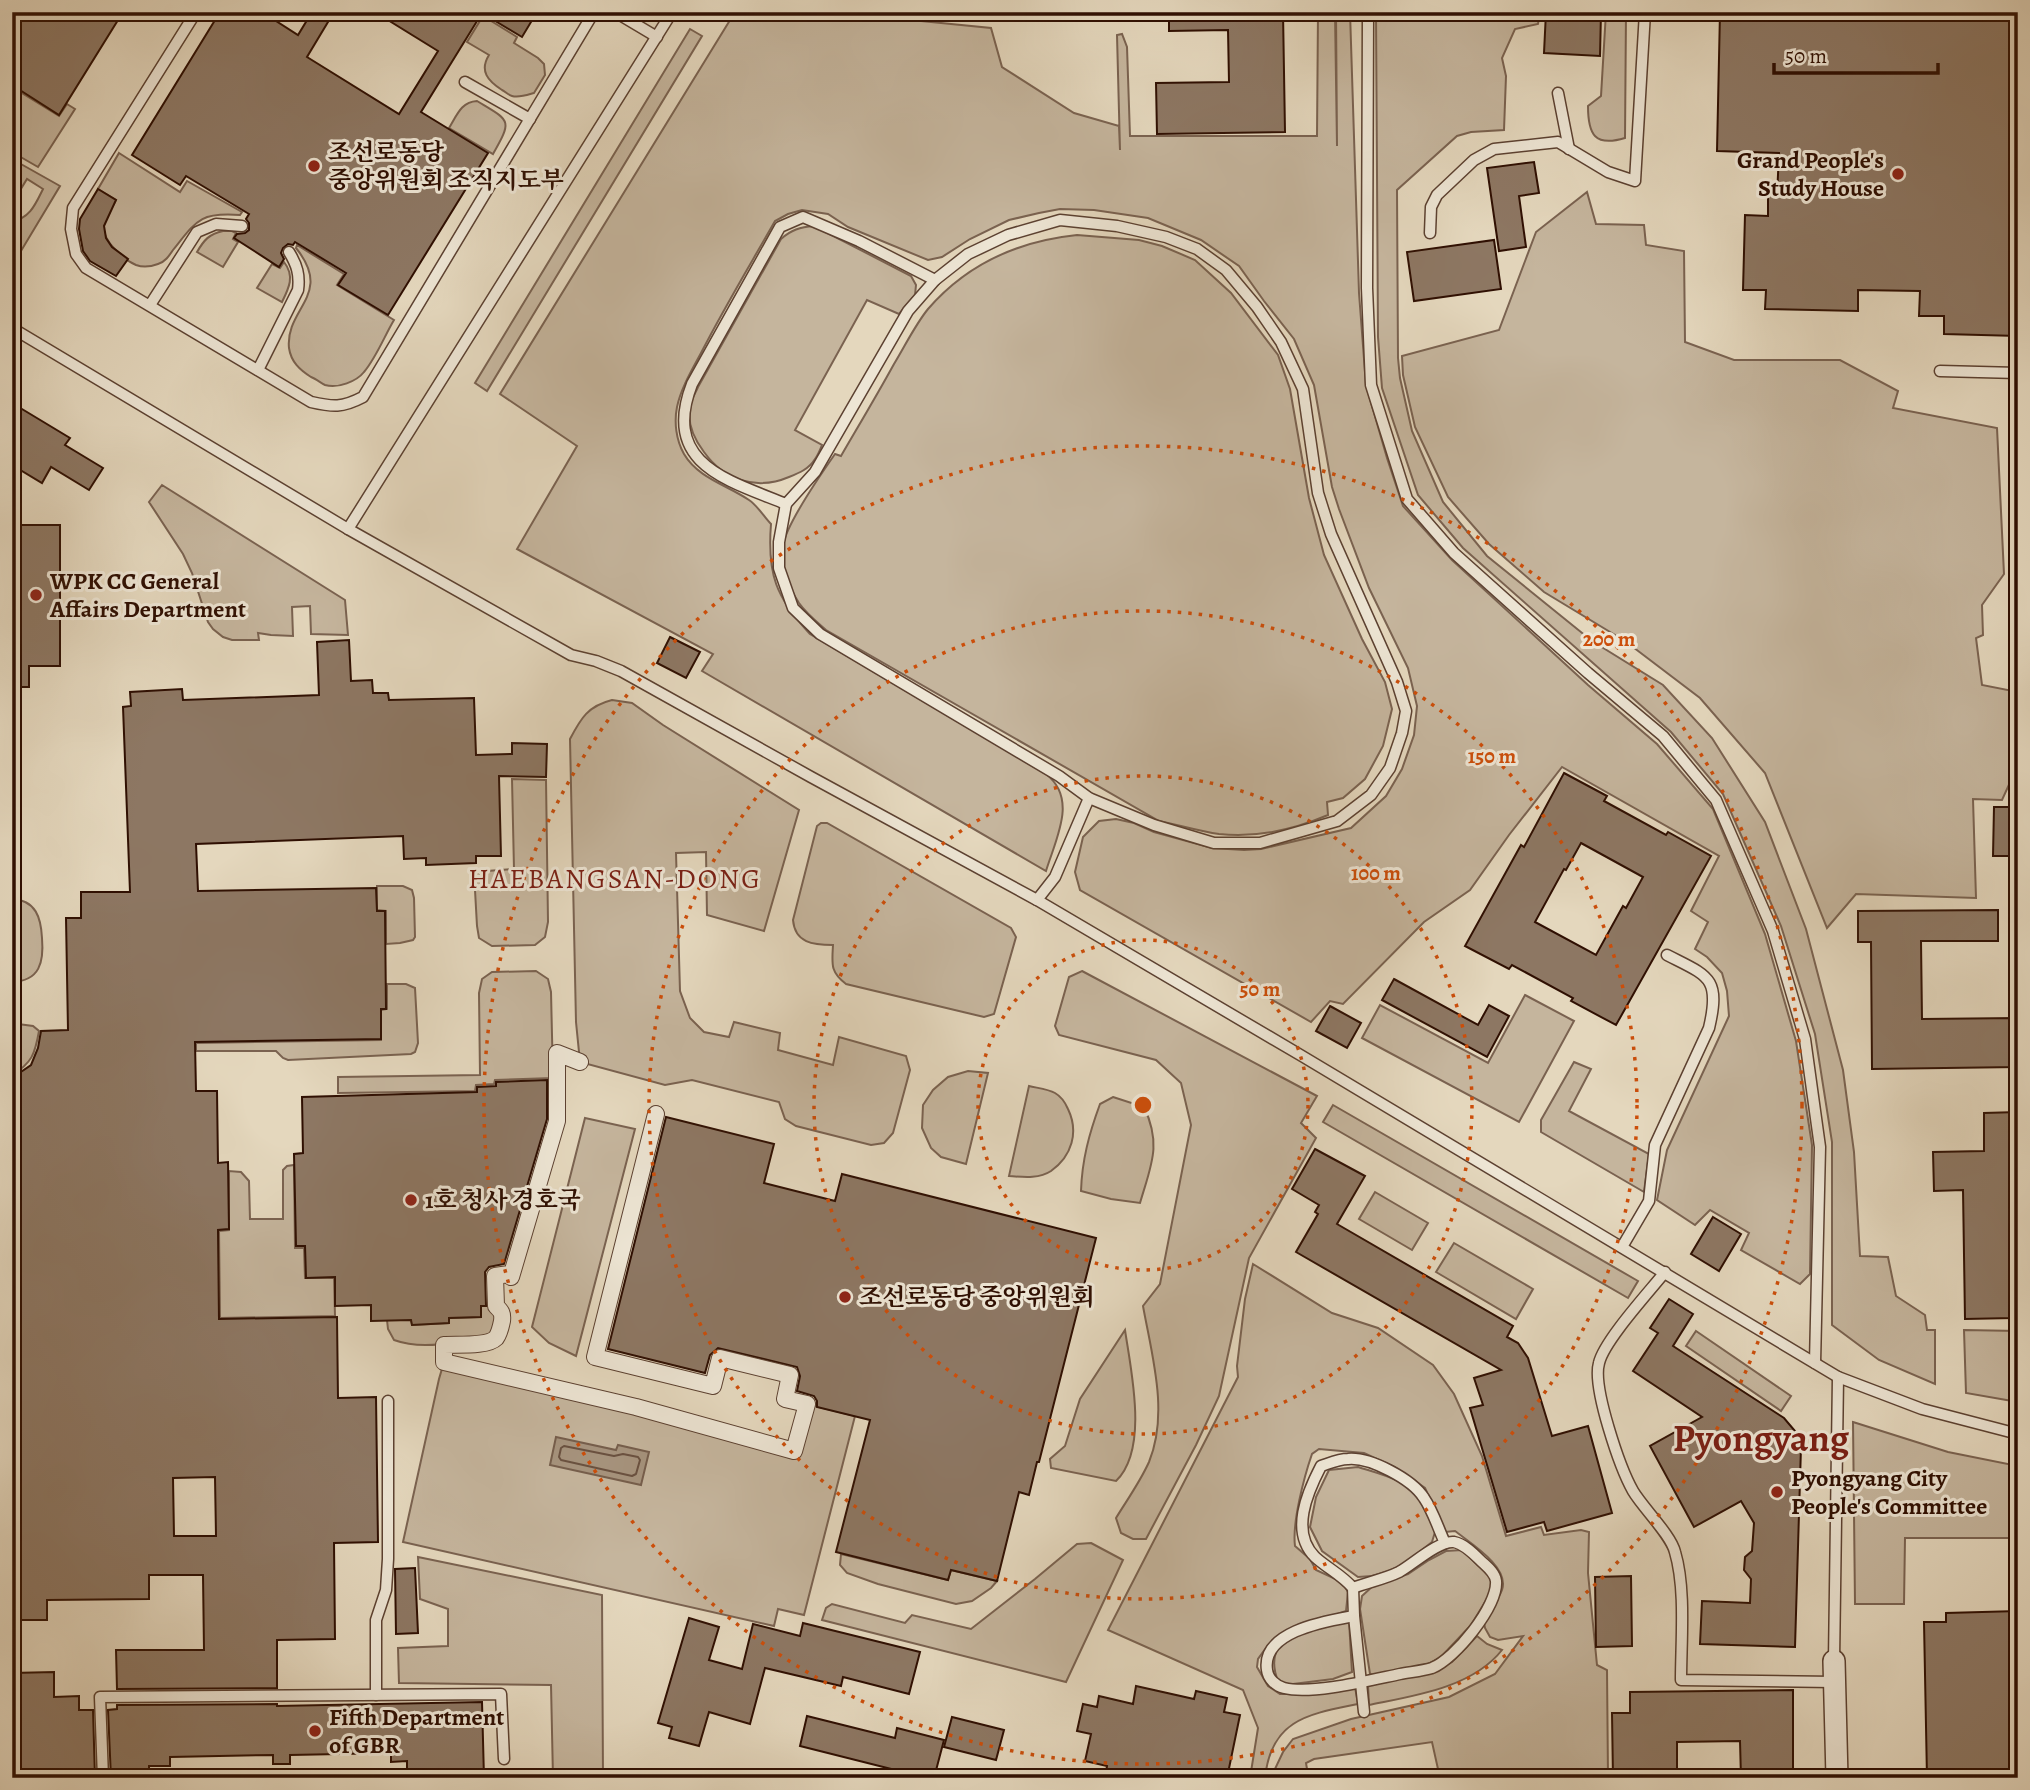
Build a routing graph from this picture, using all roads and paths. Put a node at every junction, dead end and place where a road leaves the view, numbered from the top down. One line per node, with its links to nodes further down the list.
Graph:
1 (196, 12): 18 (lane)
2 (594, 12): 12 (lane)
3 (615, 12): 9 (lane)
4 (672, 12): 9 (lane)
5 (892, 12): 6 (lane)
6 (958, 12)
7 (1368, 12): 32 (lane)
8 (1645, 12): 13 (lane)
9 (657, 37): 24 (lane)
10 (465, 82): 12 (lane)
11 (1558, 93): 13 (lane)
12 (530, 119): 20 (lane)
13 (1569, 149): 15 (lane)
14 (242, 226): 18 (lane)
15 (1430, 233)
16 (289, 252): 20 (lane)
17 (935, 280): 23 (lane); 23 (lane); 25 (lane)
18 (150, 305): 20 (lane)
19 (12, 328): 24 (lane)
20 (258, 370)
21 (1940, 371): 22 (lane)
22 (2018, 373)
23 (786, 504): 25 (lane)
24 (348, 529): 26 (lane)
25 (1089, 798): 26 (lane)
26 (1037, 900): 30 (lane)
27 (1667, 954): 30 (lane)
28 (580, 1062): 29 (street)
29 (656, 1114)
30 (1622, 1247): 31 (lane)
31 (1665, 1272): 32 (lane); 39 (lane)
32 (1815, 1363): 33 (lane)
33 (1838, 1377): 35 (lane); 39 (lane)
34 (388, 1401): 41 (lane)
35 (2018, 1434)
36 (1445, 1543): 37 (lane); 37 (lane); 40 (lane)
37 (1353, 1588): 38 (lane)
38 (1354, 1616): 40 (lane); 40 (lane)
39 (1834, 1672): 45 (street)
40 (1361, 1682): 42 (lane)
41 (376, 1695): 43 (lane); 44 (lane)
42 (1364, 1712)
43 (504, 1759)
44 (103, 1778)
45 (1837, 1778)

